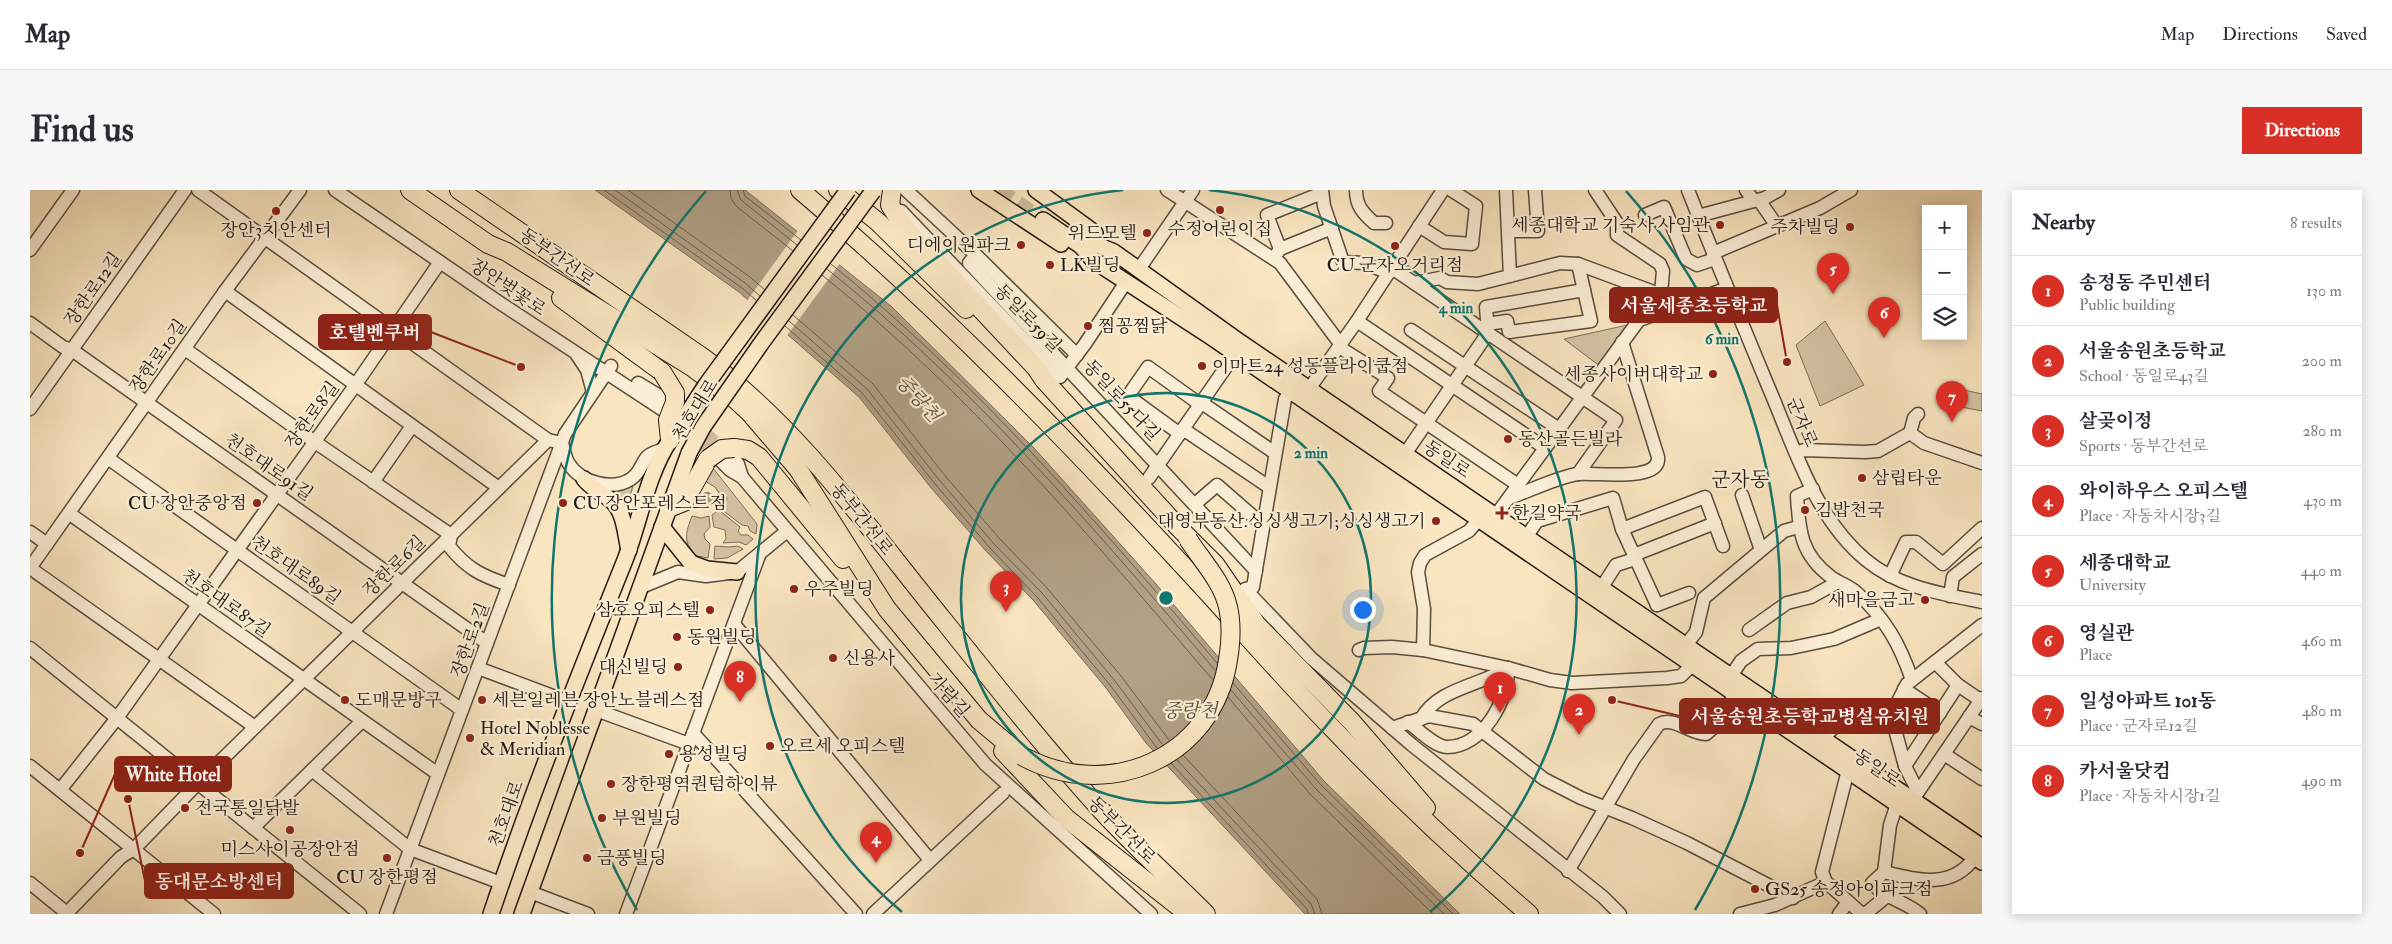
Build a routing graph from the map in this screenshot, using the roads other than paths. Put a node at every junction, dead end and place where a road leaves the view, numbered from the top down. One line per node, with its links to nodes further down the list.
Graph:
1 (73, 190): 40 (street)
2 (185, 190): 66 (street, 장한로12길)
3 (198, 190): 38 (street)
4 (300, 190): 38 (street, 장한로10길)
5 (334, 190): 46 (street, 장안벚꽃로)
6 (349, 190): 72 (street, 장안벚꽃로)
7 (410, 190): 39 (highway)
8 (459, 190): 230 (highway, 동부간선로)
9 (800, 190): 79 (highway)
10 (875, 190): 115 (main road, 천호대로, bridge)
11 (906, 190): 43 (street)
12 (978, 190): 45 (main road)
13 (1036, 190): 41 (main road)
14 (1167, 190): 30 (street)
15 (1193, 190): 30 (street)
16 (1356, 190): 33 (street)
17 (1443, 190): 34 (street)
18 (1452, 190): 34 (street)
19 (1506, 190): 37 (street)
20 (1535, 190): 37 (street)
21 (1595, 190): 56 (street)
22 (1688, 190): 32 (street, 군자로)
23 (1746, 190): 29 (street)
24 (1778, 190): 29 (street)
25 (1851, 190): 35 (street)
26 (1322, 192): 36 (street); 42 (street)
27 (845, 193): 73 (highway); 79 (highway); 94 (main road, 천호대로, bridge)
28 (891, 196): 71 (street, 동일로59길); 73 (highway)
29 (1757, 200): 32 (street); 35 (street)
30 (1184, 202): 42 (street); 48 (street)
31 (1645, 215): 44 (street)
32 (1698, 216): 44 (street, 군자로)
33 (1386, 223)
34 (1419, 226): 49 (street)
35 (1777, 226): 44 (street)
36 (1332, 228): 42 (street); 49 (street)
37 (1508, 232): 50 (street)
38 (266, 237): 55 (street, 장한로10길); 61 (street)
39 (488, 244): 94 (highway, bridge); 151 (highway)
40 (31, 247)
41 (1114, 252): 45 (main road, 동일로); 48 (main road, 동일로)
42 (1277, 254): 64 (street)
43 (976, 255): 69 (street); 71 (street, 동일로55다길)
44 (1714, 256): 53 (street, 군자로)
45 (1094, 261): 51 (main road, 동일로)
46 (440, 262): 61 (street, 장한로8길); 67 (street, 장안벚꽃로)
47 (1578, 264): 50 (street); 54 (street); 56 (street)
48 (1138, 269): 76 (main road, 동일로)
49 (1390, 271): 52 (street); 58 (street)
50 (1510, 276): 52 (street)
51 (1126, 282): 68 (main road, 동일로); 69 (street, 동일로59길)
52 (1414, 283): 60 (street)
53 (1727, 288): 57 (street); 97 (street, 군자로)
54 (1584, 290): 60 (street); 60 (street)
55 (225, 291): 65 (street, 장한로10길); 74 (street)
56 (1661, 293): 57 (street)
57 (1686, 304): 63 (street)
58 (1357, 321): 64 (street); 75 (street)
59 (30, 323): 66 (street, 천호대로91길)
60 (1488, 328): 70 (street); 80 (street)
61 (395, 329): 74 (street, 장한로8길); 91 (street)
62 (1410, 330): 70 (street)
63 (1622, 342): 80 (street); 103 (street)
64 (1340, 346): 76 (street); 86 (street)
65 (185, 349): 81 (street, 장한로10길); 92 (street)
66 (72, 350): 81 (street, 천호대로91길); 84 (street, 장한로12길)
67 (574, 352): 72 (street, 장안벚꽃로); 78 (street)
68 (1235, 354): 77 (main road, 동일로); 82 (street)
69 (1077, 356): 71 (street, 동일로59길)
70 (1464, 365): 75 (street); 88 (street)
71 (1068, 368): 102 (street, 동일로55다길)
72 (609, 369): 78 (street); 83 (street, 장안벚꽃로)
73 (1044, 380): 127 (highway)
74 (356, 384): 87 (street); 92 (street, 장한로8길)
75 (1451, 384): 86 (street); 95 (street)
76 (1309, 389): 98 (main road, 동일로)
77 (1291, 391): 96 (street); 118 (main road, 동일로)
78 (593, 392): 93 (street)
79 (1018, 393): 206 (highway)
80 (1583, 396): 88 (street); 103 (street)
81 (146, 403): 100 (street, 장한로10길); 111 (street, 천호대로91길)
82 (1201, 404): 89 (street); 89 (street); 96 (street)
83 (664, 405)
84 (30, 409)
85 (1918, 414): 90 (street)
86 (1427, 423): 98 (street); 107 (street)
87 (412, 426): 106 (street); 109 (street)
88 (1559, 429): 95 (street)
89 (1182, 431): 102 (street); 108 (street)
90 (1910, 433): 97 (street); 101 (street)
91 (548, 440): 93 (street); 109 (street, 장한로6길)
92 (314, 442): 106 (street); 111 (street, 장한로8길)
93 (562, 442): 105 (street); 144 (street, 장한로2길)
94 (667, 445): 105 (street); 133 (main road, 천호대로)
95 (1545, 448): 107 (street)
96 (1275, 453): 108 (street)
97 (1796, 453): 110 (street, 군자로)
98 (1406, 454): 117 (main road, 동일로)
99 (723, 455): 115 (highway); 125 (street, 가람길); 151 (highway)
100 (109, 458): 116 (street, 장한로10길); 132 (street, 천호대로89길)
101 (1982, 463)
102 (1159, 465): 104 (street); 114 (street, 동일로55다길)
103 (1578, 474): 113 (street)
104 (1149, 478)
105 (584, 479): 133 (main road)
106 (373, 482): 128 (street)
107 (1518, 485): 113 (street)
108 (1269, 487): 120 (street)
109 (499, 488): 128 (street, 장한로6길)
110 (1813, 489): 122 (street); 141 (street, 군자로)
111 (276, 493): 132 (street, 장한로8길); 142 (street, 천호대로91길)
112 (1742, 495): 134 (street)
113 (1508, 498): 117 (street)
114 (1195, 504): 120 (street); 139 (street, 동일로55다길)
115 (669, 508): 121 (main road, 천호대로)
116 (70, 514): 130 (street, 장한로10길); 150 (street, 천호대로87길)
117 (1496, 514): 118 (street); 129 (main road, 동일로)
118 (1479, 519): 129 (main road, 동일로); 162 (street)
119 (1715, 523): 124 (street); 131 (street); 137 (street)
120 (1263, 526): 139 (street)
121 (662, 527): 140 (main road); 146 (main road, 천호대로)
122 (1798, 527): 134 (street); 143 (street)
123 (1982, 528): 141 (street)
124 (1622, 529): 129 (street); 137 (street)
125 (787, 531): 135 (street); 228 (street, 가람길)
126 (30, 532): 130 (street)
127 (1184, 534): 181 (highway, bridge); 206 (highway)
128 (451, 535): 142 (street, 장한로6길); 144 (street)
129 (1525, 543): 145 (main road, 동일로); 165 (main road, 동일로)
130 (47, 544): 138 (street, 장한로10길)
131 (1723, 546)
132 (236, 549): 150 (street, 장한로8길); 157 (street, 천호대로89길)
133 (629, 550): 174 (main road, 천호대로)
134 (1761, 550): 159 (street)
135 (760, 553): 140 (street); 154 (street)
136 (1982, 554): 148 (street)
137 (1635, 557): 145 (street); 152 (street)
138 (30, 568): 163 (street)
139 (1256, 571): 186 (street)
140 (737, 572): 146 (street)
141 (1890, 576): 148 (street, 군자로)
142 (402, 582): 157 (street, 장한로6길); 158 (street, 천호대로91길)
143 (1838, 582): 153 (street); 156 (street)
144 (509, 585): 158 (street, 장한로2길)
145 (1602, 587): 152 (main road, 동일로)
146 (639, 588): 176 (main road, 천호대로)
147 (1689, 593): 152 (street)
148 (1950, 596): 149 (street, 군자로)
149 (1982, 602)
150 (198, 604): 163 (street, 장한로8길); 169 (street, 천호대로87길)
151 (887, 609): 181 (highway)
152 (1652, 612): 159 (main road, 동일로)
153 (1881, 619): 168 (street); 170 (street)
154 (734, 624): 188 (street); 208 (street)
155 (1982, 625): 164 (street)
156 (1749, 630)
157 (352, 632): 169 (street, 장한로6길); 175 (street, 천호대로89길)
158 (487, 644): 166 (street, 장한로2길)
159 (1686, 645): 168 (main road, 동일로)
160 (30, 648): 179 (street)
161 (1359, 650): 162 (street)
162 (1423, 650): 167 (street)
163 (158, 660): 179 (street, 장한로8길); 185 (street)
164 (1935, 662): 170 (street); 171 (street)
165 (1694, 664): 167 (street); 172 (main road, 동일로)
166 (478, 668): 174 (street); 175 (street, 장한로2길)
167 (1508, 668): 182 (street); 187 (street)
168 (1731, 676): 189 (main road, 동일로)
169 (304, 679): 183 (street, 천호대로87길); 185 (street, 장한로6길)
170 (1908, 685): 177 (street); 178 (street)
171 (1958, 685): 173 (street); 177 (street)
172 (1738, 694): 194 (main road, 동일로); 202 (street)
173 (1981, 699): 180 (street)
174 (568, 702): 213 (main road, 천호대로)
175 (462, 710): 195 (street, 장한로2길)
176 (596, 710): 188 (street); 214 (main road, 천호대로)
177 (1940, 713): 192 (street)
178 (1891, 715): 189 (street); 192 (street)
179 (116, 718): 197 (street); 198 (street, 장한로8길)
180 (1970, 718): 184 (street); 190 (street)
181 (979, 720): 229 (highway)
182 (1415, 720): 186 (street); 187 (street); 187 (street)
183 (362, 721): 193 (street); 195 (street, 천호대로87길)
184 (1982, 724)
185 (255, 727): 197 (street, 장한로6길)
186 (1392, 728): 209 (street)
187 (1484, 730): 202 (street)
188 (691, 739): 225 (street); 226 (street)
189 (1824, 739): 200 (main road, 동일로)
190 (1944, 754): 196 (street); 200 (street)
191 (30, 766): 198 (street)
192 (1905, 766): 200 (street)
193 (312, 770): 203 (street); 205 (street)
194 (1848, 770): 201 (main road, 동일로); 211 (street)
195 (438, 774): 205 (street, 장한로2길)
196 (1982, 779)
197 (198, 783): 203 (street); 204 (street, 장한로6길)
198 (60, 790): 204 (street)
199 (1003, 793): 208 (street)
200 (1915, 796): 207 (main road, 동일로)
201 (1897, 804): 207 (main road, 동일로); 210 (street, 동일로)
202 (1605, 808): 209 (street); 216 (street)
203 (253, 828): 220 (street)
204 (134, 849): 218 (street, 장한로6길); 219 (street)
205 (410, 849): 213 (street); 221 (street, 장한로2길)
206 (1461, 854): 231 (highway)
207 (1980, 856): 210 (street)
208 (930, 860): 227 (street)
209 (1568, 871): 232 (street)
210 (1884, 872): 215 (street, 동일로)
211 (1826, 882): 216 (street); 217 (street)
212 (30, 883): 218 (street)
213 (501, 883): 222 (main road, 천호대로)
214 (530, 892): 223 (main road, 천호대로); 224 (street)
215 (1887, 896): 235 (street); 236 (street)
216 (1793, 898): 233 (street)
217 (1848, 902): 234 (street); 235 (street)
218 (67, 914)
219 (214, 914)
220 (360, 914)
221 (386, 914)
222 (491, 914)
223 (522, 914)
224 (588, 914)
225 (626, 914)
226 (856, 914)
227 (873, 914)
228 (1151, 914)
229 (1188, 914)
230 (1206, 914)
231 (1530, 914)
232 (1620, 914)
233 (1740, 914)
234 (1839, 914)
235 (1863, 914)
236 (1920, 914)

